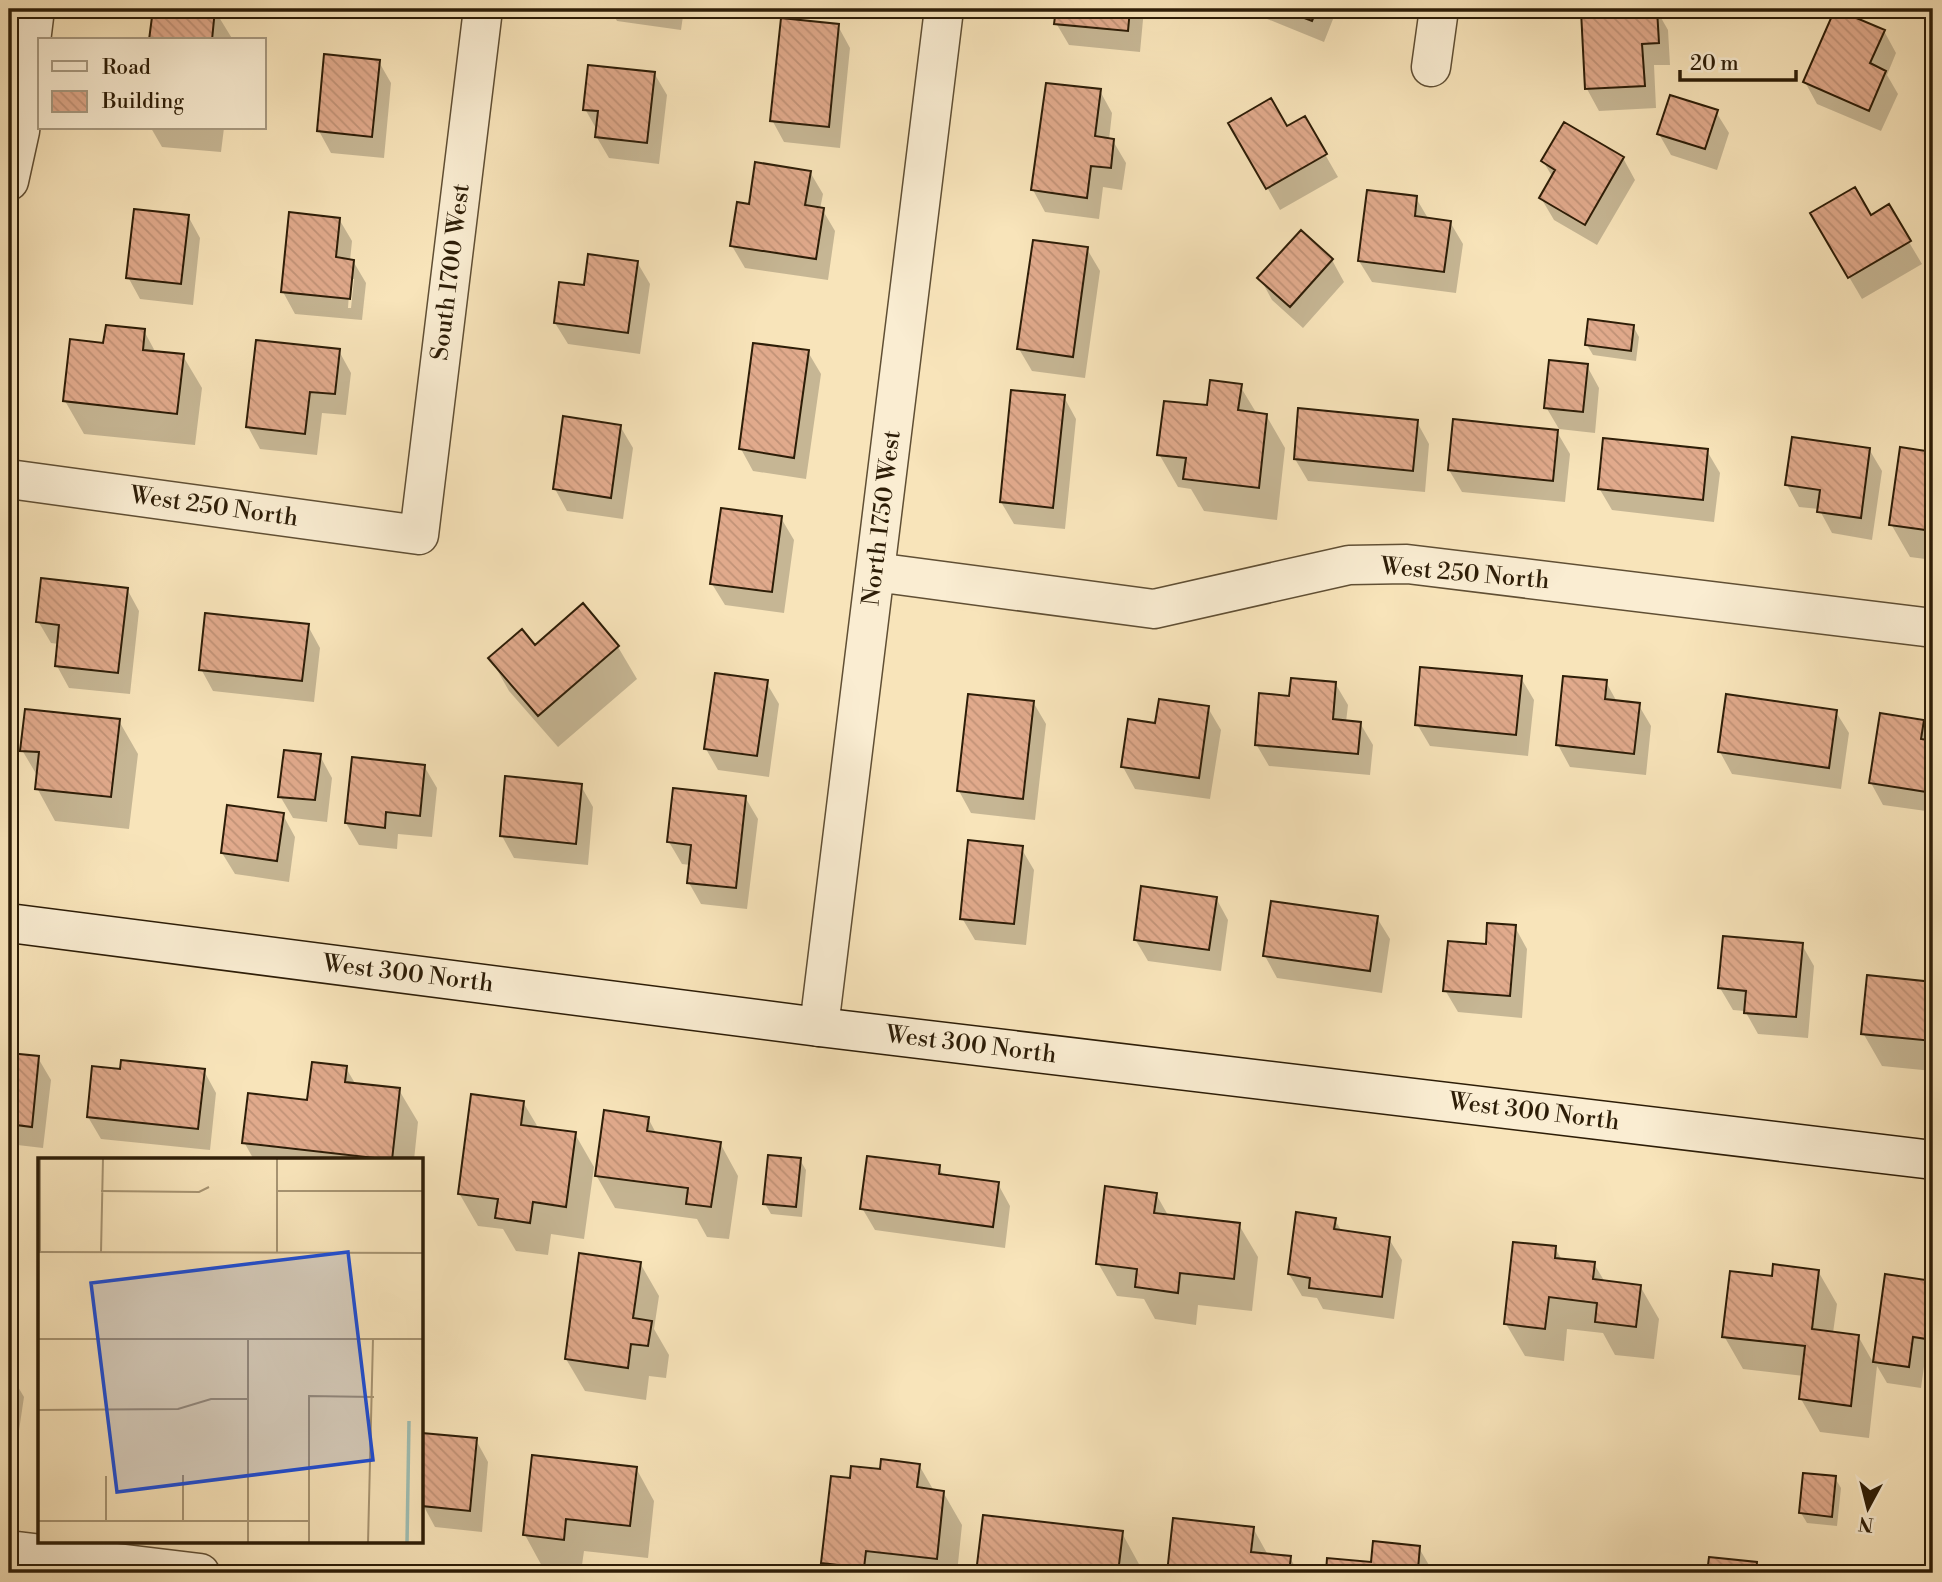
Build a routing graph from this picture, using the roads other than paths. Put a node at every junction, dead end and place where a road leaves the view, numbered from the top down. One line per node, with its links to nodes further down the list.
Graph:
1 (36, 9): 6 (street)
2 (483, 9): 8 (street, South 1700 West)
3 (944, 9): 9 (street, North 1750 West)
4 (1438, 9): 5 (street)
5 (1431, 67)
6 (9, 181)
7 (9, 479): 8 (street, West 250 North)
8 (419, 535)
9 (875, 572): 10 (street, West 250 North); 12 (street, North 1750 West)
10 (1933, 628)
11 (9, 923): 12 (street, West 300 North)
12 (819, 1027): 13 (street, West 300 North)
13 (1933, 1160)
14 (9, 1550): 15 (street)
15 (200, 1573)

